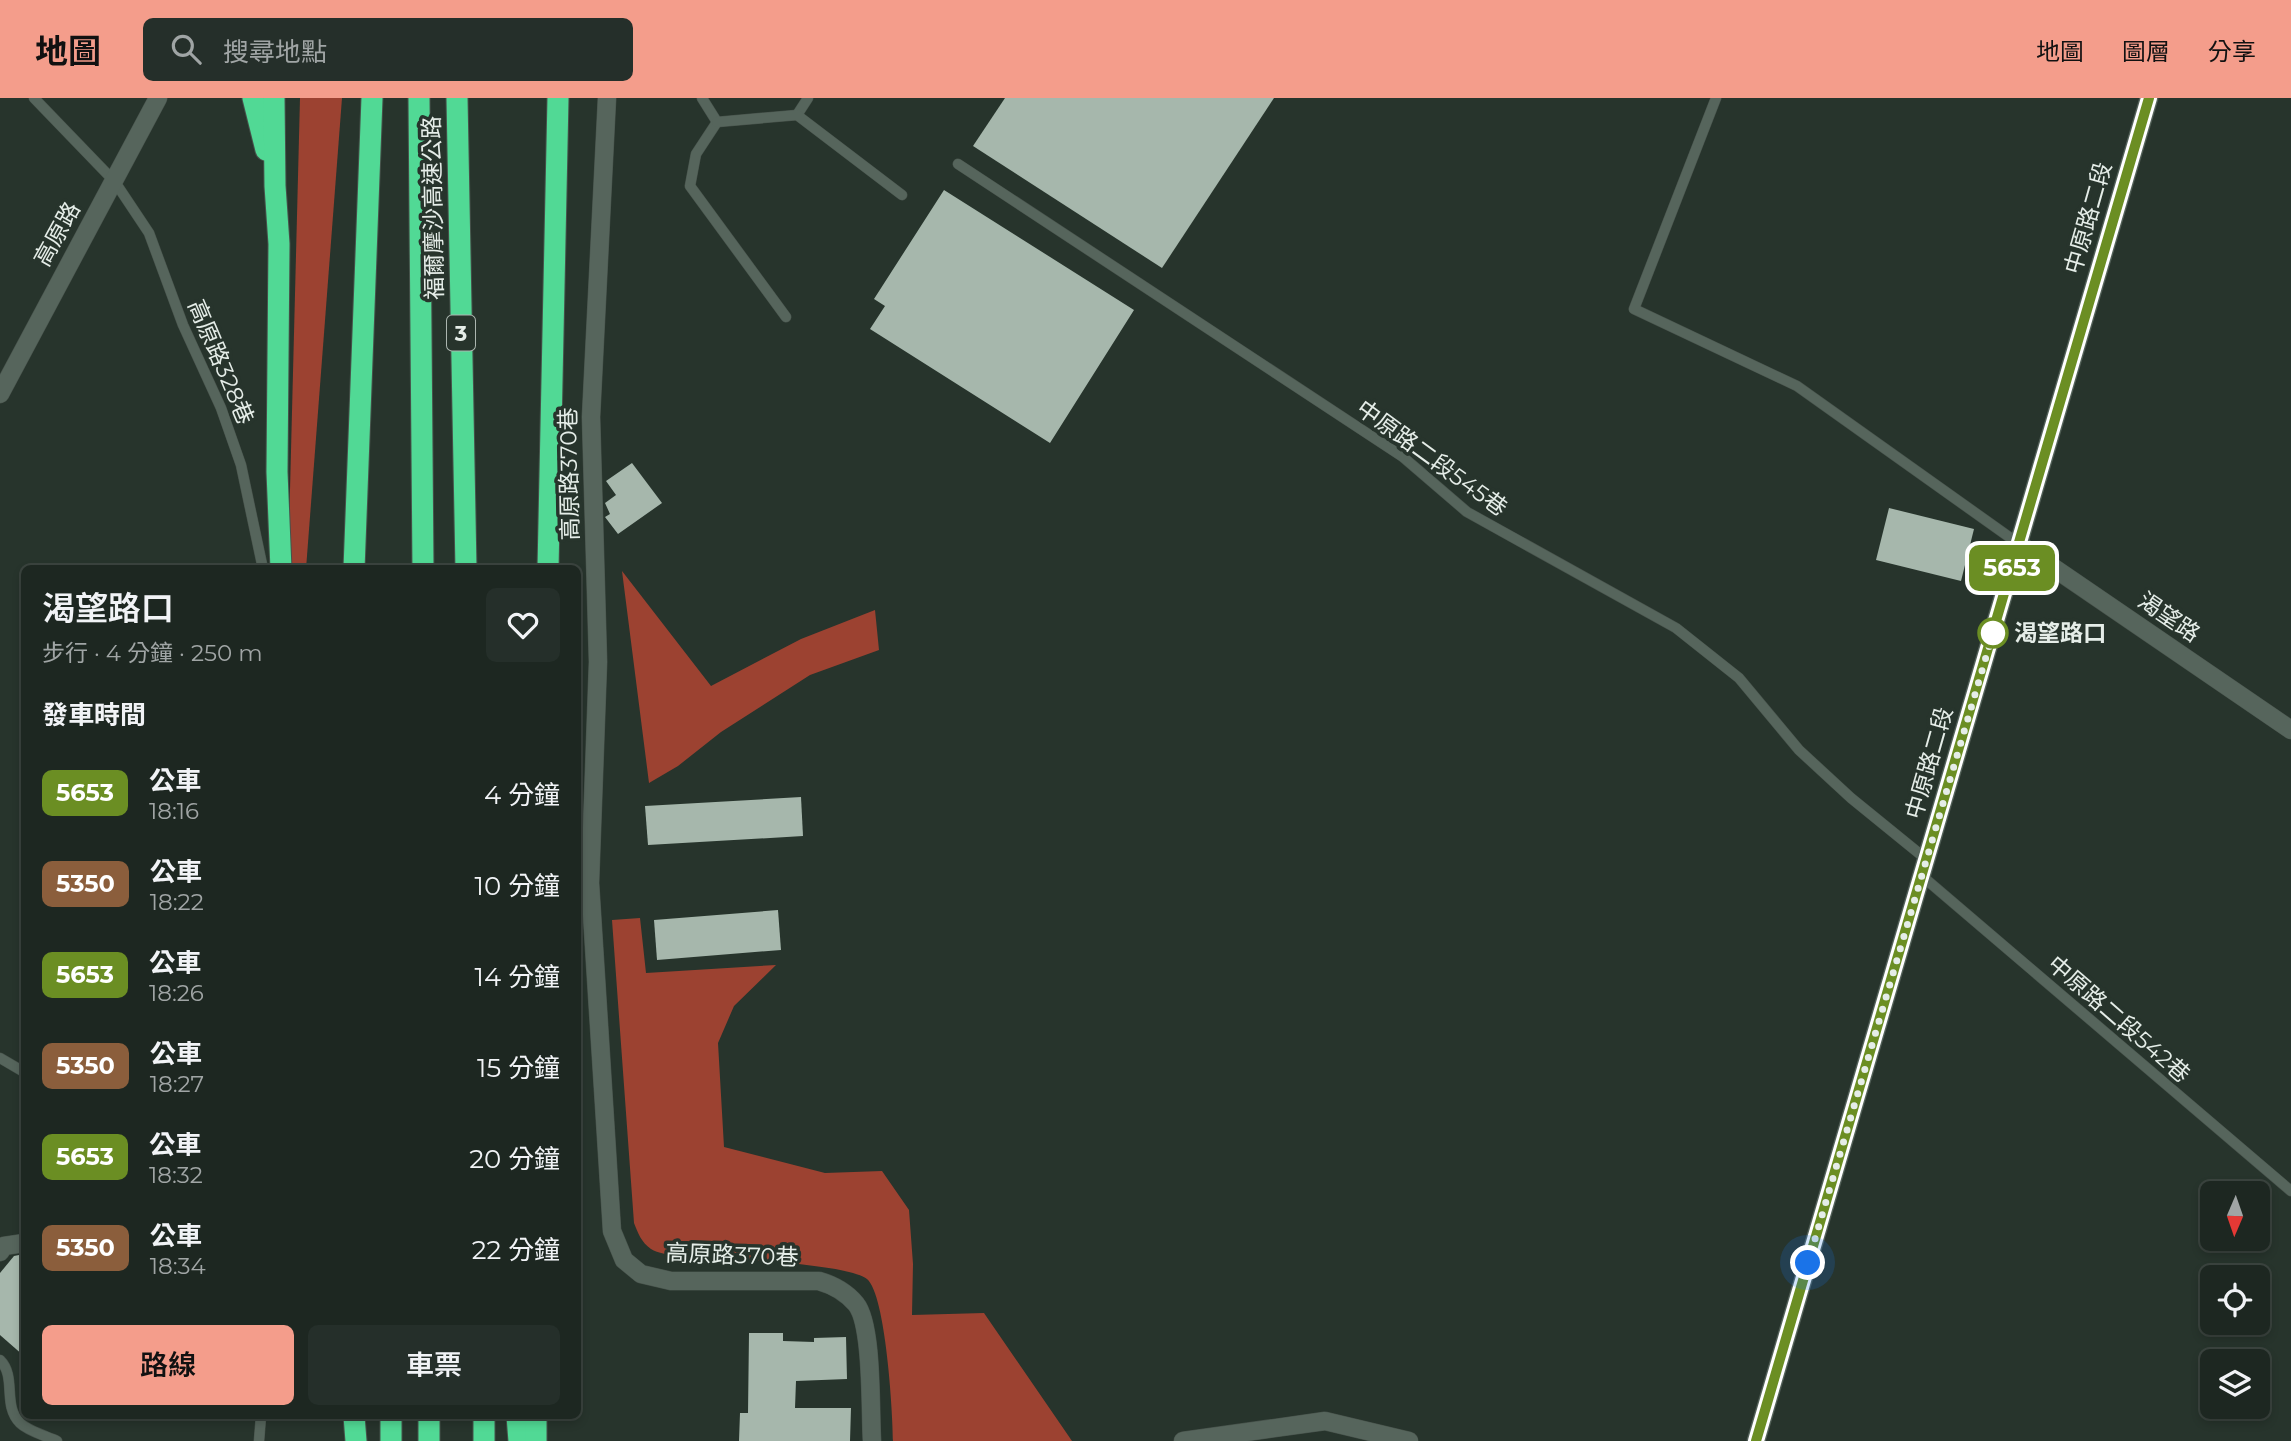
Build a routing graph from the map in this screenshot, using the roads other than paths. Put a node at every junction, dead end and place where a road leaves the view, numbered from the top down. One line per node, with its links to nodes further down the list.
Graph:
1 (34, 98): 17 (lane, 高原路328巷)
2 (158, 98): 17 (street, 高原路)
3 (253, 98): 18 (highway)
4 (274, 98): 18 (highway)
5 (372, 98): 25 (highway)
6 (419, 98): 26 (highway, 福爾摩沙高速公路 / 3)
7 (457, 98): 27 (highway, 福爾摩沙高速公路 / 3)
8 (558, 98): 28 (highway)
9 (607, 98): 52 (street, 高原路370巷)
10 (702, 98): 15 (lane)
11 (808, 98): 14 (lane)
12 (1716, 98): 22 (lane)
13 (2149, 98): 22 (street, 中原路二段)
14 (797, 115): 15 (lane); 19 (lane)
15 (717, 122): 20 (lane)
16 (958, 164): 30 (lane, 中原路二段545巷)
17 (114, 182): 21 (street, 高原路); 23 (lane, 高原路328巷)
18 (275, 186): 24 (highway)
19 (902, 195)
20 (786, 317)
21 (0, 394)
22 (2019, 544): 29 (street, 渴望路); 30 (street, 中原路二段)
23 (261, 565)
24 (281, 565)
25 (354, 565)
26 (423, 565)
27 (466, 565)
28 (548, 565)
29 (2291, 730)
30 (1924, 867): 33 (lane, 中原路二段542巷); 55 (street, 中原路二段)
31 (0, 1058): 32 (lane)
32 (21, 1070)
33 (2291, 1191)
34 (21, 1244): 35 (street)
35 (0, 1252)
36 (0, 1360): 44 (lane)
37 (261, 1419): 45 (lane)
38 (354, 1419): 46 (highway)
39 (391, 1419): 47 (highway)
40 (429, 1419): 48 (highway)
41 (484, 1419): 49 (highway)
42 (517, 1419): 50 (highway)
43 (536, 1419): 51 (highway)
44 (57, 1441)
45 (259, 1441)
46 (356, 1441)
47 (391, 1441)
48 (429, 1441)
49 (485, 1441)
50 (519, 1441)
51 (536, 1441)
52 (872, 1441)
53 (1183, 1441): 54 (street)
54 (1409, 1441)
55 (1756, 1441)

